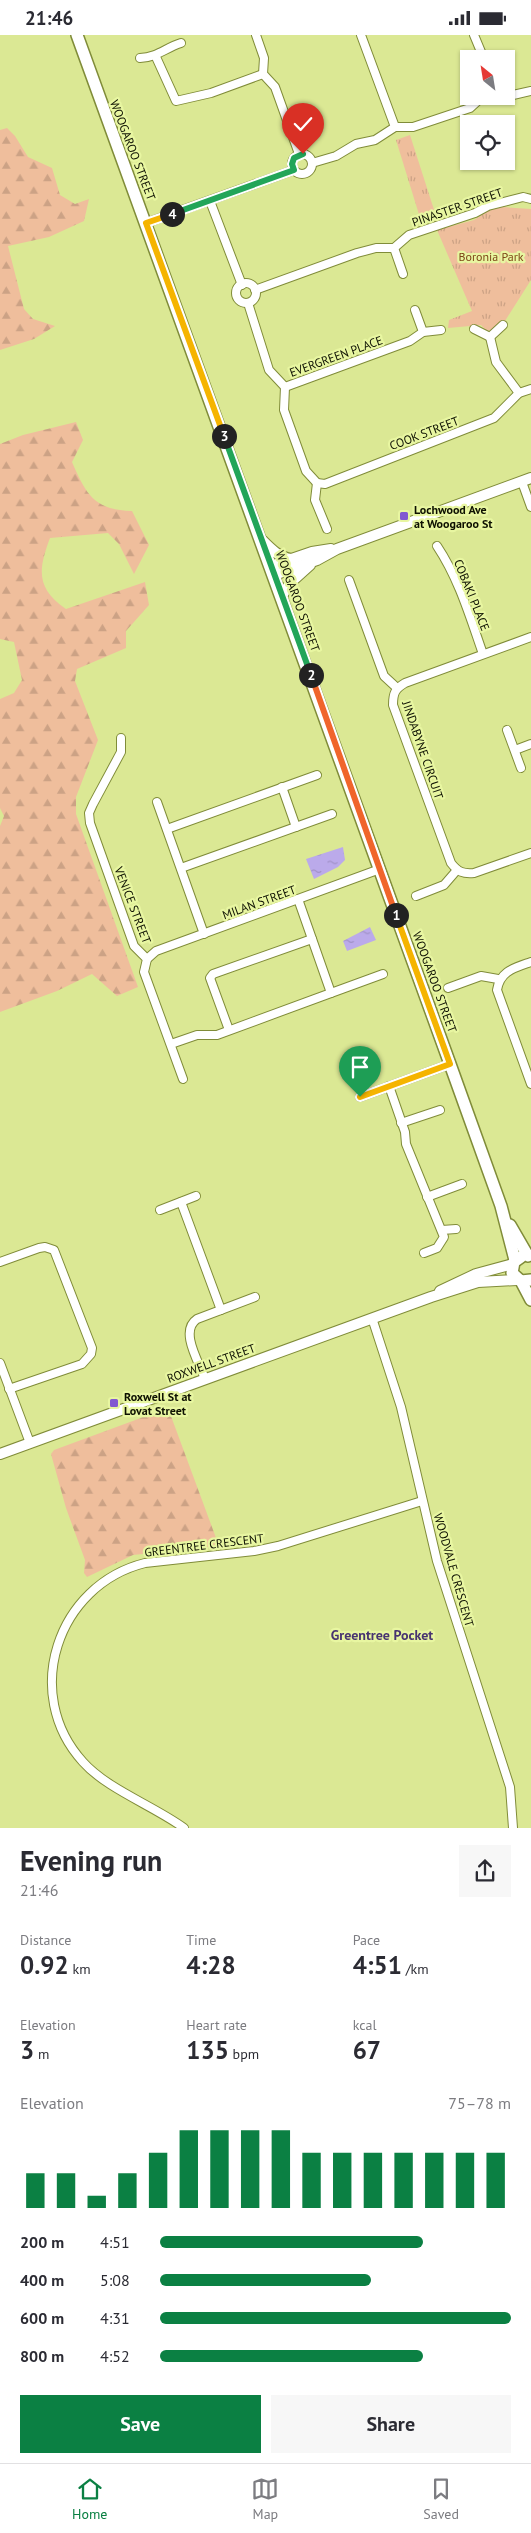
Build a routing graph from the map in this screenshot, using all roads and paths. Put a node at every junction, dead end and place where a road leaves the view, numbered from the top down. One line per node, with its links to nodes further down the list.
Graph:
1 (77, 35): 19 (main road, WOOGAROO STREET)
2 (256, 35): 9 (street)
3 (361, 35): 13 (street)
4 (474, 35): 6 (street)
5 (181, 43): 7 (street)
6 (480, 50)
7 (156, 57): 8 (street); 9 (street)
8 (140, 58)
9 (263, 74): 14 (street)
10 (531, 91): 11 (street)
11 (515, 95)
12 (473, 105): 13 (street)
13 (395, 127): 15 (street)
14 (299, 154): 15 (street); 16 (street)
15 (312, 163): 16 (street)
16 (294, 170): 18 (street)
17 (531, 199): 20 (street, PINASTER STREET)
18 (210, 201): 19 (street); 22 (street)
19 (146, 223): 38 (main road, WOOGAROO STREET)
20 (394, 248): 21 (street); 23 (street)
21 (403, 274)
22 (242, 285): 23 (street); 24 (street)
23 (255, 289): 24 (street)
24 (248, 303): 31 (street, EVERGREEN PLACE)
25 (415, 310): 29 (street)
26 (503, 325): 30 (street)
27 (474, 329): 30 (street)
28 (441, 330): 29 (street, EVERGREEN PLACE)
29 (423, 332): 31 (street, EVERGREEN PLACE)
30 (490, 337): 33 (street)
31 (285, 387): 35 (street)
32 (531, 389): 33 (street, COOK STREET)
33 (519, 393): 35 (street, COOK STREET)
34 (526, 480): 36 (street); 40 (street)
35 (317, 483): 37 (street)
36 (531, 507)
37 (327, 529)
38 (261, 539): 41 (street); 43 (main road, WOOGAROO STREET)
39 (437, 546): 47 (street, COBAKI PLACE)
40 (337, 549): 41 (street); 42 (street)
41 (291, 559): 43 (street)
42 (317, 560): 43 (street); 45 (street)
43 (273, 571): 45 (main road, WOOGAROO STREET)
44 (350, 580): 48 (street)
45 (282, 595): 62 (main road, WOOGAROO STREET)
46 (531, 637): 47 (street, JINDABYNE CIRCUIT)
47 (483, 654): 48 (street, JINDABYNE CIRCUIT)
48 (397, 688): 63 (street, JINDABYNE CIRCUIT)
49 (508, 730): 52 (street)
50 (121, 738): 68 (street, VENICE STREET)
51 (531, 744): 52 (street)
52 (515, 750): 53 (street)
53 (521, 768)
54 (317, 775): 55 (street)
55 (282, 787): 58 (street); 59 (street)
56 (157, 802): 59 (street)
57 (332, 814): 58 (street)
58 (296, 827): 61 (street)
59 (167, 829): 61 (street)
60 (531, 853): 63 (street)
61 (180, 868): 66 (street)
62 (380, 869): 65 (street, MILAN STREET); 76 (main road, WOOGAROO STREET)
63 (456, 870): 64 (street)
64 (416, 896)
65 (298, 899): 66 (street, MILAN STREET); 67 (street)
66 (204, 934): 68 (street, MILAN STREET)
67 (312, 939): 73 (street); 74 (street)
68 (147, 959): 75 (street, VENICE STREET)
69 (531, 962): 71 (street)
70 (384, 974): 73 (street)
71 (498, 979): 72 (street); 78 (street)
72 (448, 988)
73 (331, 993): 74 (street)
74 (229, 1030): 75 (street)
75 (171, 1044): 77 (street, VENICE STREET)
76 (450, 1064): 79 (street); 87 (main road, WOOGAROO STREET)
77 (183, 1079)
78 (531, 1084)
79 (389, 1086): 80 (street); 82 (street)
80 (360, 1097)
81 (440, 1110): 82 (street)
82 (402, 1123): 85 (street)
83 (462, 1184): 85 (street)
84 (196, 1196): 86 (street)
85 (427, 1197): 90 (street)
86 (181, 1202): 88 (street); 99 (street)
87 (500, 1206): 92 (main road, WOOGAROO STREET); 94 (main road, WOOGAROO STREET)
88 (160, 1210)
89 (456, 1229): 90 (street)
90 (442, 1230): 91 (street)
91 (424, 1253)
92 (529, 1257): 94 (main road, WOOGAROO STREET)
93 (0, 1262): 103 (street)
94 (514, 1262): 95 (main road, WOOGAROO STREET); 97 (street, ROXWELL STREET)
95 (523, 1280): 97 (street, ROXWELL STREET); 98 (main road, WOOGAROO STREET)
96 (255, 1297): 99 (street)
97 (431, 1297): 100 (street, ROXWELL STREET)
98 (531, 1300)
99 (221, 1310): 102 (street)
100 (372, 1317): 102 (street, ROXWELL STREET); 106 (street, WOODVALE CRESCENT)
101 (0, 1363): 103 (street)
102 (205, 1379): 104 (street, ROXWELL STREET)
103 (9, 1389): 104 (street)
104 (30, 1443): 105 (street, ROXWELL STREET)
105 (0, 1454)
106 (422, 1501): 107 (street, GREENTREE CRESCENT); 108 (street, WOODVALE CRESCENT)
107 (184, 1828)
108 (513, 1828)

